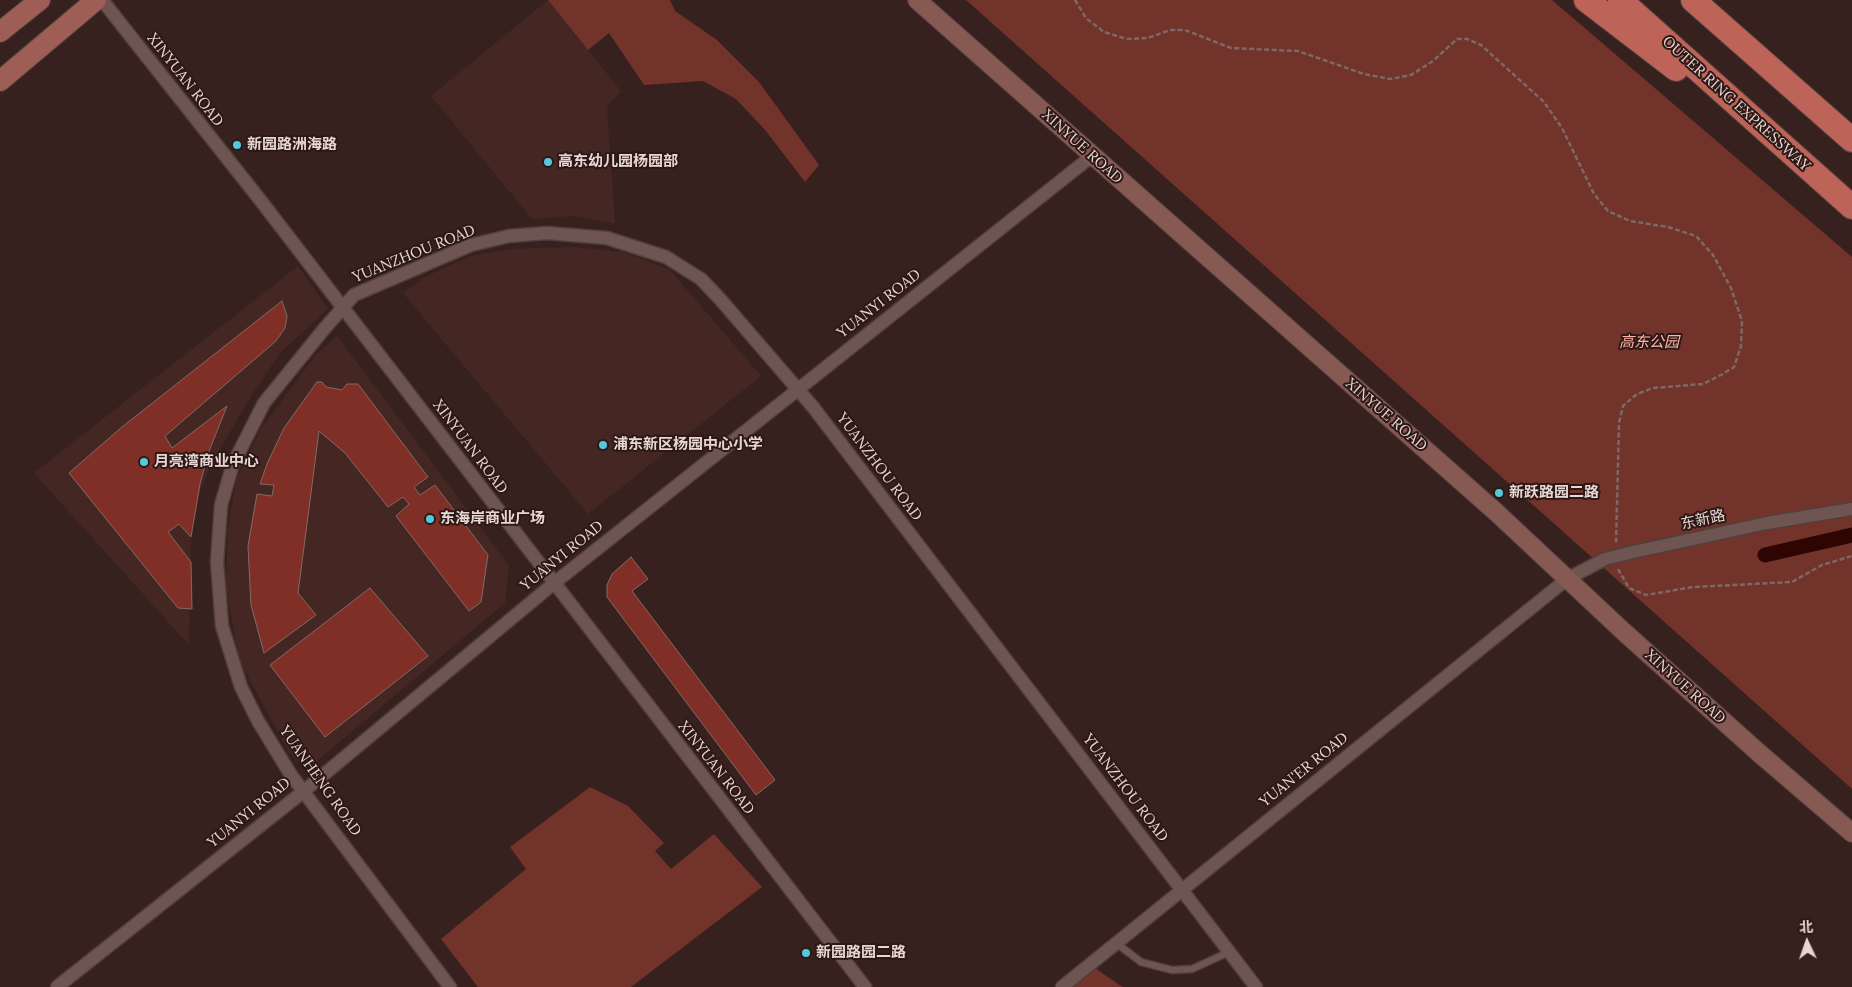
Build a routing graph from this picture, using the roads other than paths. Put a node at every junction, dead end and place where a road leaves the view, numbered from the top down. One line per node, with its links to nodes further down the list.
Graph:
1 (40, 0): 9 (main road)
2 (96, 0): 11 (main road)
3 (102, 0): 16 (street, XINYUAN ROAD)
4 (917, 0): 13 (street, XINYUE ROAD)
5 (1586, 0): 14 (highway)
6 (1620, 0): 14 (highway, OUTER RING EXPRESSWAY)
7 (1693, 0): 10 (highway)
8 (1708, 0): 10 (highway)
9 (0, 32)
10 (1767, 65): 12 (highway)
11 (0, 81)
12 (1852, 140)
13 (1092, 156): 17 (street, YUANYI ROAD); 19 (street, XINYUE ROAD)
14 (1799, 161): 15 (highway, OUTER RING EXPRESSWAY)
15 (1852, 208)
16 (343, 308): 17 (street, YUANZHOU ROAD); 20 (street, XINYUAN ROAD); 21 (street, YUANHENG ROAD)
17 (796, 390): 20 (street, YUANYI ROAD); 23 (street, YUANZHOU ROAD)
18 (1852, 509): 19 (street, 东新路)
19 (1567, 579): 22 (street, XINYUE ROAD); 23 (street, YUAN'ER ROAD)
20 (553, 584): 21 (street, YUANYI ROAD); 28 (street, XINYUAN ROAD)
21 (304, 791): 26 (street, YUANYI ROAD); 27 (street, YUANHENG ROAD)
22 (1852, 833)
23 (1182, 890): 24 (street, YUAN'ER ROAD); 25 (street, YUANZHOU ROAD)
24 (1116, 943): 25 (lane); 29 (street, YUAN'ER ROAD)
25 (1229, 952): 30 (street, YUANZHOU ROAD)
26 (57, 987)
27 (450, 987)
28 (864, 987)
29 (1062, 987)
30 (1256, 987)

